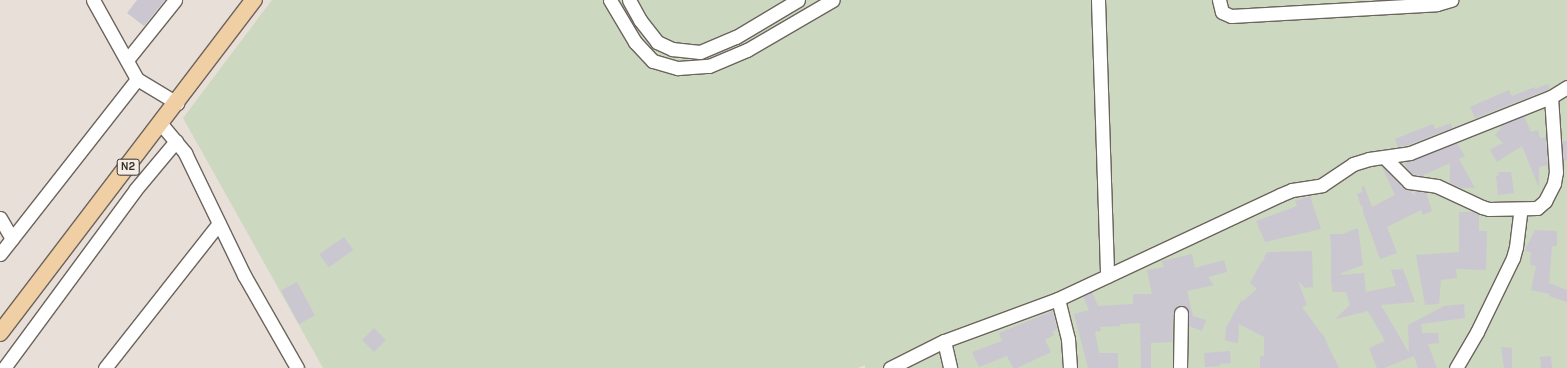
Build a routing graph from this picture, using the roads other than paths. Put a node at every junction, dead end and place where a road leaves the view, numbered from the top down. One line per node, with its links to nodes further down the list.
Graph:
1 (93, 0): 11 (street)
2 (175, 0): 11 (street)
3 (254, 0): 15 (main road, N2)
4 (610, 0): 7 (street)
5 (629, 0): 6 (street)
6 (798, 0)
7 (833, 0)
8 (1098, 0): 24 (street)
9 (1219, 0): 10 (street)
10 (1451, 0)
11 (127, 60): 12 (street)
12 (137, 79): 15 (street); 22 (street)
13 (1567, 86): 14 (street)
14 (1551, 97): 18 (street); 19 (street)
15 (177, 104): 16 (main road, N2)
16 (161, 124): 17 (street); 27 (main road, N2)
17 (176, 141): 21 (street); 29 (street)
18 (1384, 157): 19 (street); 24 (street)
19 (1520, 209): 36 (street)
20 (0, 218): 22 (street)
21 (218, 223): 30 (street); 31 (street)
22 (12, 239): 23 (street)
23 (0, 254)
24 (1108, 276): 25 (street)
25 (1058, 299): 28 (street); 34 (street)
26 (1182, 313): 35 (street)
27 (0, 333)
28 (944, 341): 32 (street); 33 (street)
29 (4, 368)
30 (104, 368)
31 (297, 368)
32 (890, 368)
33 (950, 368)
34 (1070, 368)
35 (1180, 368)
36 (1456, 368)

